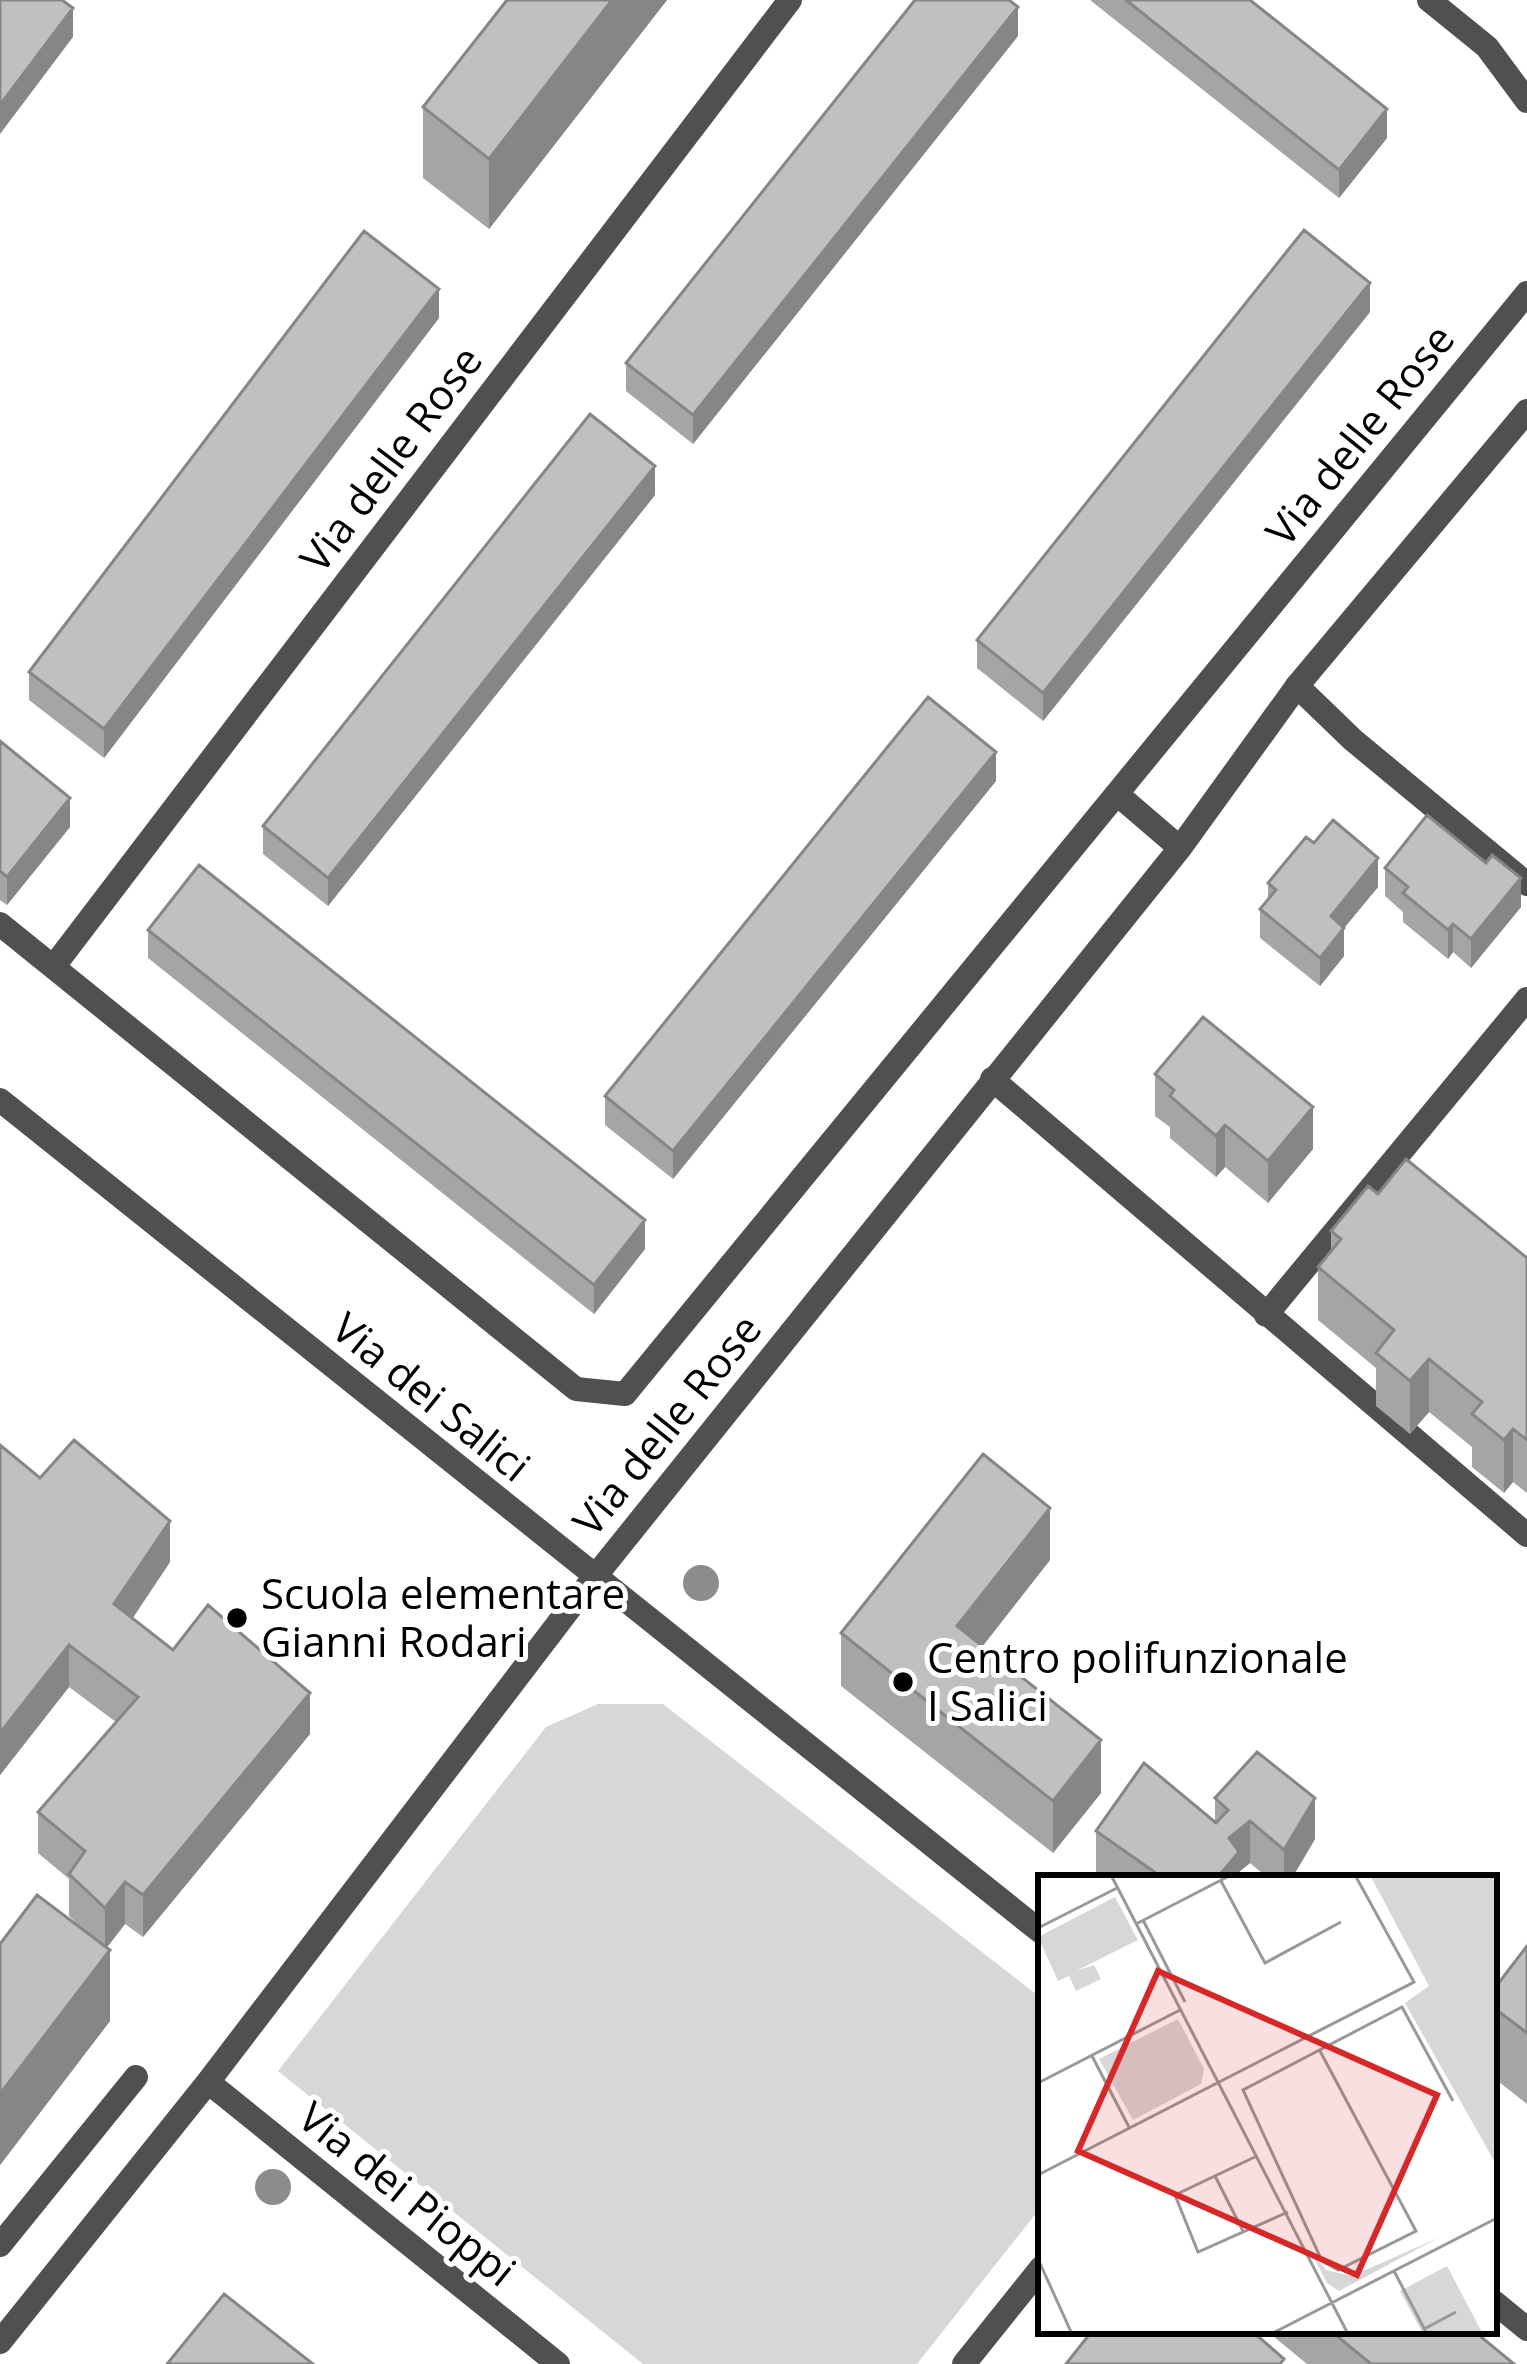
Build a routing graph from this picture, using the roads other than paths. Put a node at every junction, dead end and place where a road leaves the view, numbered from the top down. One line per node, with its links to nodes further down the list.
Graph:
1 (790, 0): 11 (street, Via delle Rose)
2 (1429, 0): 3 (street)
3 (1527, 101)
4 (1527, 293): 7 (street, Via delle Rose)
5 (1527, 411): 6 (street, Via delle Rose)
6 (1297, 686): 8 (street, Via delle Rose); 9 (street)
7 (1117, 794): 8 (street); 11 (street, Via delle Rose)
8 (1180, 848): 13 (street, Via delle Rose)
9 (1527, 884)
10 (0, 924): 11 (street, Via delle Rose)
11 (54, 966)
12 (1527, 999): 15 (street)
13 (992, 1079): 15 (street); 17 (street, Via delle Rose)
14 (0, 1100): 17 (street, Via dei Salici)
15 (1267, 1315): 16 (street)
16 (1527, 1535)
17 (596, 1576): 18 (street, Via dei Salici); 20 (street, Via delle Rose)
18 (1038, 1930)
19 (136, 2077): 21 (street)
20 (208, 2082): 25 (street, Via delle Rose); 26 (street, Via dei Pioppi)
21 (0, 2245)
22 (1038, 2273): 27 (street)
23 (1497, 2304): 24 (street)
24 (1527, 2329)
25 (0, 2342)
26 (558, 2364)
27 (964, 2364)

